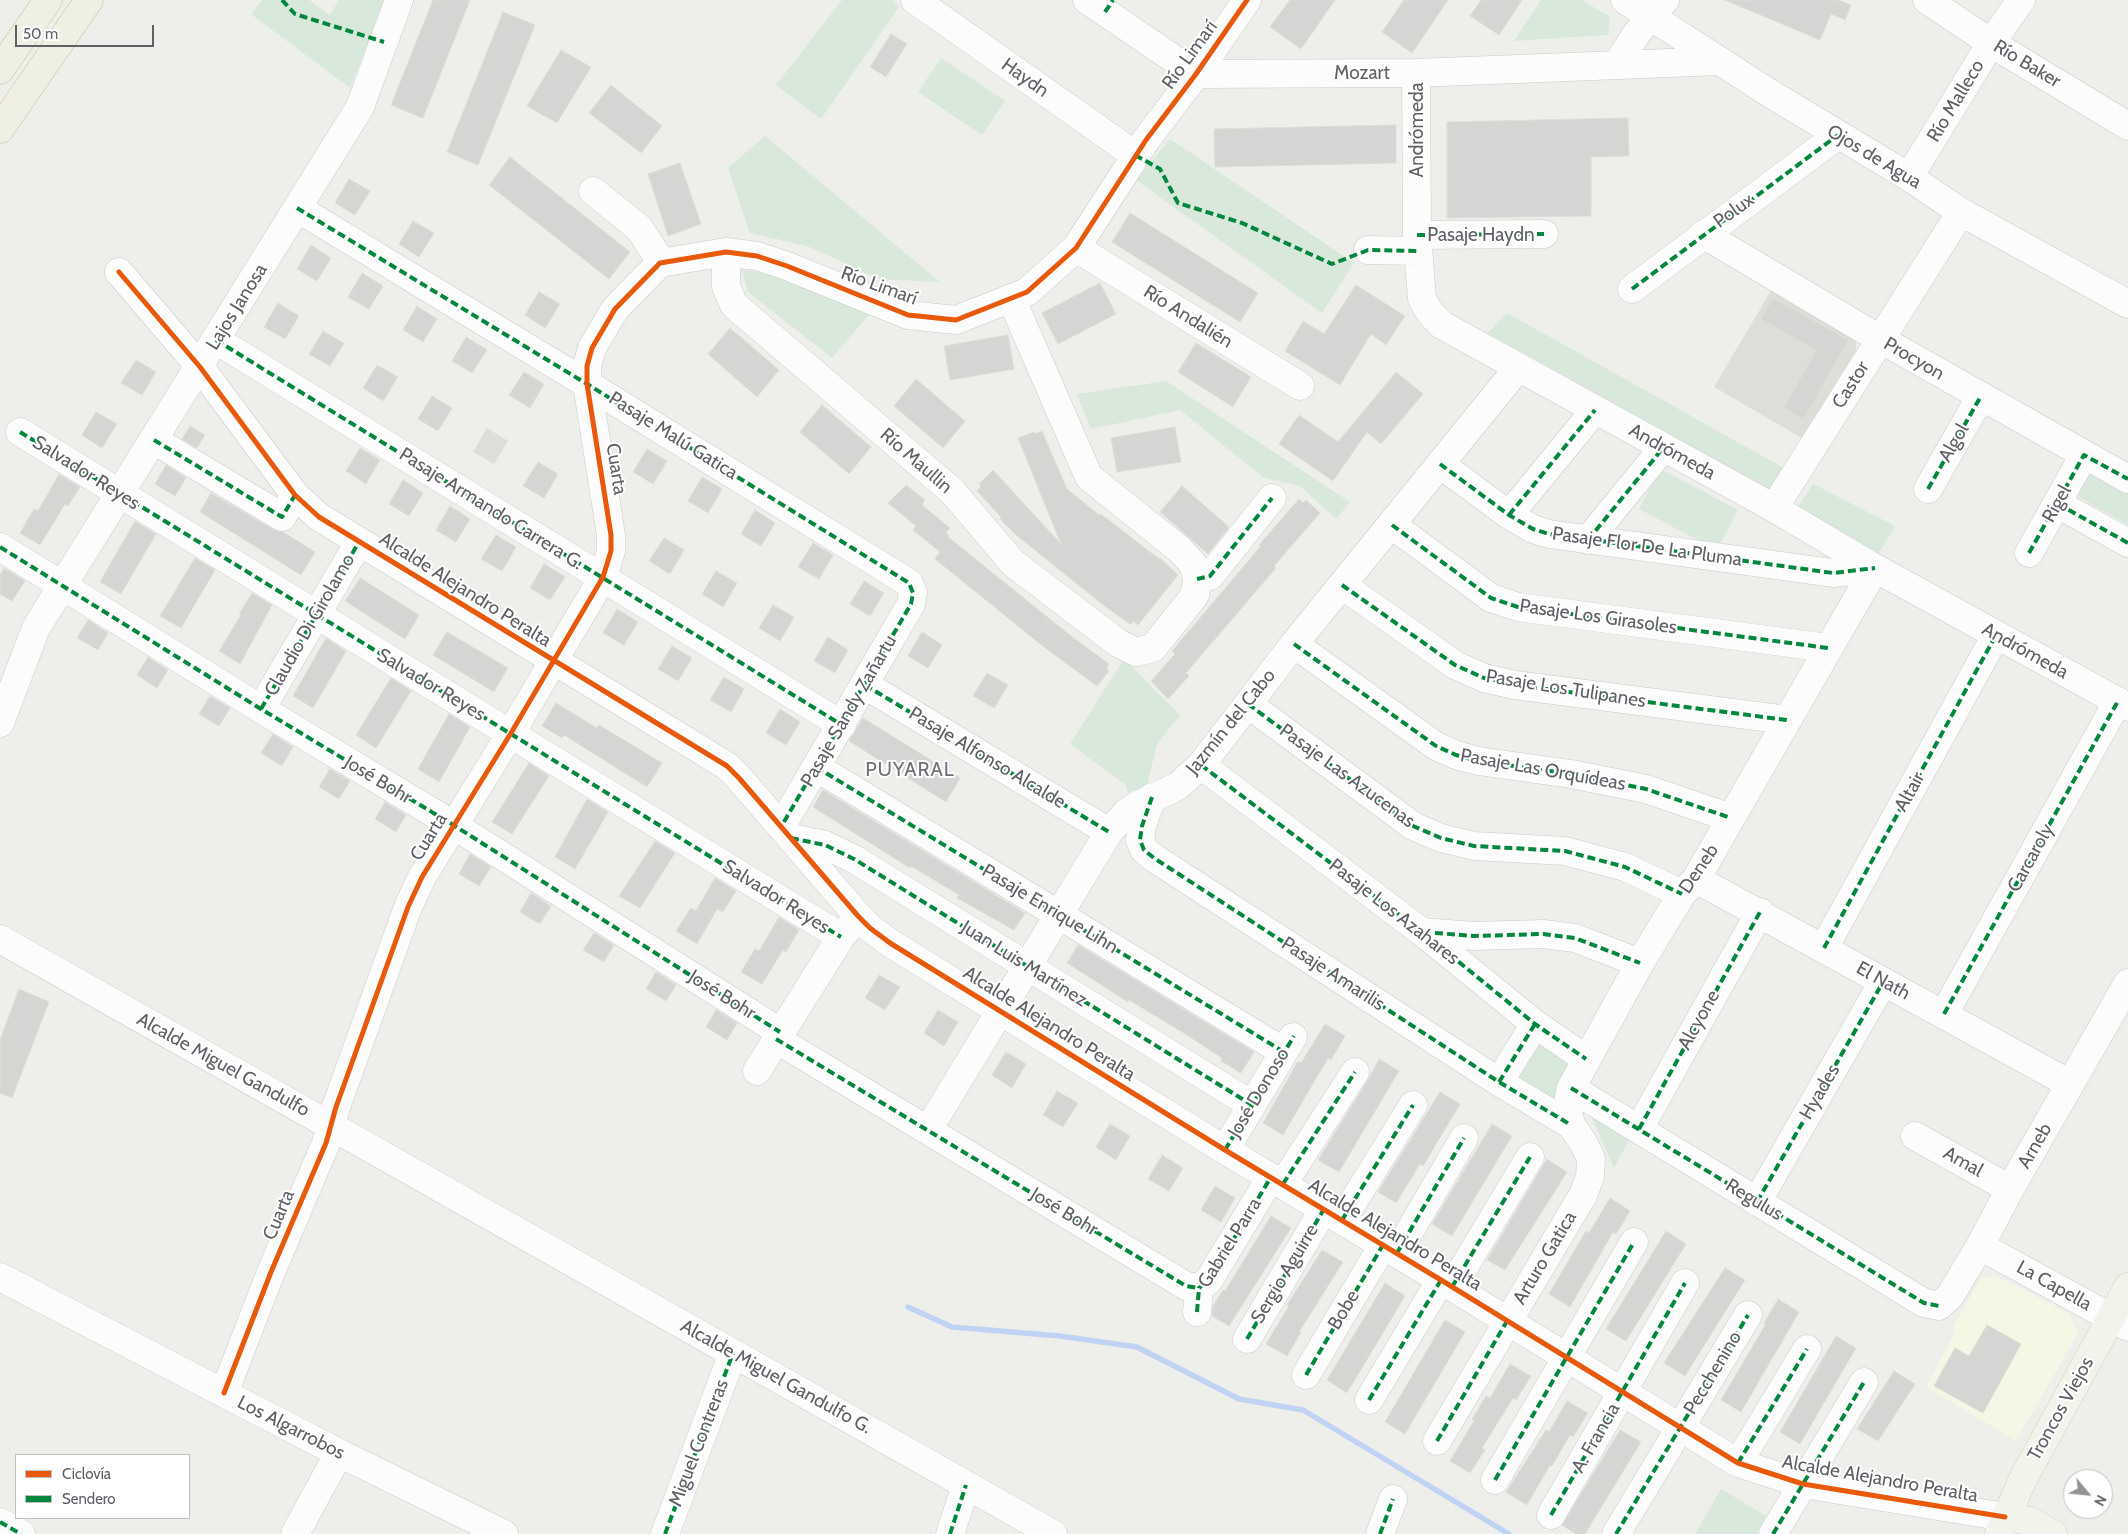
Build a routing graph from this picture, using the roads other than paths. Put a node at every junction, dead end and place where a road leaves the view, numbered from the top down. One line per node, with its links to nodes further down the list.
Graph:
1 (48, 0): 14 (highway)
2 (89, 0): 18 (highway)
3 (399, 0): 23 (street, Lajos Janosa)
4 (915, 0): 20 (street, Haydn)
5 (1247, 0): 16 (street, Río Limarí)
6 (1625, 0): 10 (street, Ojos de Agua)
7 (1927, 0): 11 (street, Río Baker)
8 (2020, 0): 11 (street, Río Malleco)
9 (1102, 4): 16 (street)
10 (1658, 8): 12 (street, Ojos de Agua); 13 (street)
11 (1991, 43): 17 (street, Río Baker); 21 (street, Río Malleco)
12 (1720, 62): 13 (street, Mozart); 19 (street, Ojos de Agua)
13 (1617, 64): 15 (street, Mozart)
14 (0, 70)
15 (1416, 73): 16 (street, Mozart); 27 (street, Andrómeda)
16 (1196, 74): 20 (street, Río Limarí)
17 (2128, 126)
18 (0, 129)
19 (1838, 135): 21 (street, Ojos de Agua); 26 (street, Polux)
20 (1135, 156): 28 (street, Río Limarí)
21 (1909, 177): 24 (street, Ojos de Agua)
22 (593, 191): 31 (street)
23 (297, 208): 37 (street, Lajos Janosa); 40 (street, Pasaje Malú Gatica)
24 (1961, 212): 35 (street, Ojos de Agua); 36 (street, Castor)
25 (1544, 234): 27 (street, Pasaje Haydn)
26 (1703, 234): 33 (street, Polux); 36 (street, Procyon)
27 (1418, 243): 29 (street, Pasaje Haydn); 39 (street, Andrómeda)
28 (1076, 248): 34 (street, Río Limarí); 41 (street, Río Andalién)
29 (1368, 250)
30 (726, 252): 31 (street, Río Limarí); 34 (street, Río Limarí); 65 (street, Río Maullin)
31 (660, 263): 40 (street, Cuarta)
32 (119, 272): 38 (street, Alcalde Alejandro Peralta)
33 (1632, 289)
34 (1011, 298): 65 (street)
35 (2128, 304)
36 (1880, 339): 42 (street, Procyon); 55 (street, Castor)
37 (216, 340): 38 (street, Lajos Janosa); 64 (street, Pasaje Armando Carrera G.)
38 (200, 367): 45 (street, Lajos Janosa); 52 (street, Alcalde Alejandro Peralta)
39 (1518, 368): 43 (street, Andrómeda); 48 (street, Jazmín del Cabo)
40 (587, 384): 64 (street, Cuarta); 68 (street, Pasaje Malú Gatica)
41 (1300, 386)
42 (1980, 396): 47 (street, Procyon); 50 (street, Algol)
43 (1595, 410): 46 (street, Andrómeda); 56 (street)
44 (20, 432): 51 (street, Salvador Reyes)
45 (154, 440): 51 (street, Lajos Janosa); 52 (street)
46 (1663, 448): 55 (street, Andrómeda); 58 (street)
47 (2084, 456): 49 (street, Procyon); 54 (street, Rigel)
48 (1440, 464): 56 (street, Pasaje Flor De La Pluma); 57 (street, Jazmín del Cabo)
49 (2128, 479)
50 (1928, 489)
51 (120, 495): 67 (street, Lajos Janosa); 69 (street, Salvador Reyes)
52 (295, 495): 59 (street, Alcalde Alejandro Peralta)
53 (1272, 498): 65 (street)
54 (2058, 504): 60 (street); 62 (street, Rigel)
55 (1774, 508): 63 (street, Andrómeda)
56 (1509, 515): 58 (street, Pasaje Flor De La Pluma)
57 (1392, 525): 66 (street, Jazmín del Cabo); 72 (street, Pasaje Los Girasoles)
58 (1588, 540): 63 (street, Pasaje Flor De La Pluma)
59 (359, 542): 69 (street, Claudio Di Girolamo); 73 (street, Alcalde Alejandro Peralta)
60 (2128, 543)
61 (0, 547): 67 (street, José Bohr)
62 (2030, 553)
63 (1875, 568): 70 (street, Andrómeda); 72 (street, Deneb)
64 (603, 577): 73 (street, Cuarta); 80 (street, Pasaje Armando Carrera G.)
65 (1197, 579)
66 (1342, 585): 71 (street, Jazmín del Cabo); 78 (street, Pasaje Los Tulipanes)
67 (64, 587): 77 (street, José Bohr); 79 (street, Lajos Janosa)
68 (913, 593): 74 (street, Pasaje Sandy Zañartu)
69 (316, 614): 77 (street, Claudio Di Girolamo); 81 (street, Salvador Reyes)
70 (1996, 635): 76 (street, Andrómeda); 96 (street, Altair)
71 (1294, 644): 75 (street, Jazmín del Cabo); 85 (street, Pasaje Las Orquídeas)
72 (1828, 648): 78 (street, Deneb)
73 (553, 662): 81 (street, Cuarta); 88 (street, Alcalde Alejandro Peralta)
74 (865, 685): 80 (street, Pasaje Sandy Zañartu); 87 (street, Pasaje Alfonso Alcalde)
75 (1248, 704): 82 (street, Jazmín del Cabo); 89 (street, Pasaje Las Azucenas)
76 (2123, 704): 102 (street, Carcaroly)
77 (261, 709): 86 (street, José Bohr)
78 (1787, 720): 85 (street, Deneb)
79 (0, 723)
80 (842, 725): 83 (street, Pasaje Sandy Zañartu)
81 (511, 733): 86 (street, Cuarta); 94 (street, Salvador Reyes)
82 (1201, 765): 84 (street, Jazmín del Cabo); 93 (street, Pasaje Los Azahares)
83 (816, 767): 88 (street, Pasaje Sandy Zañartu); 91 (street, Pasaje Enrique Lihn)
84 (1152, 798): 87 (street, Jazmín del Cabo); 109 (street, Pasaje Amarilis)
85 (1731, 818): 89 (street, Deneb)
86 (454, 826): 104 (street, José Bohr); 115 (street, Cuarta)
87 (1109, 832): 91 (street, Jazmín del Cabo)
88 (786, 833): 92 (street, Alcalde Alejandro Peralta); 98 (street, Juan Luis Martínez)
89 (1689, 887): 90 (street, El Nath); 97 (street, Deneb)
90 (1760, 912): 96 (street, El Nath); 116 (street, Alcyone)
91 (1059, 913): 98 (street, Jazmín del Cabo); 105 (street, Pasaje Enrique Lihn)
92 (858, 916): 94 (street); 101 (street, Alcalde Alejandro Peralta)
93 (1422, 932): 97 (street); 103 (street, Pasaje Los Azahares)
94 (841, 937): 104 (street)
95 (0, 939): 115 (street, Alcalde Miguel Gandulfo)
96 (1824, 948): 99 (street, El Nath)
97 (1640, 963): 106 (street, Deneb)
98 (1028, 966): 101 (street, Jazmín del Cabo); 112 (street, Juan Luis Martínez)
99 (1883, 982): 102 (street, El Nath); 125 (street, Hyades)
100 (2127, 988): 110 (street, Arneb)
101 (1000, 1012): 117 (street, Jazmín del Cabo); 120 (street, Alcalde Alejandro Peralta)
102 (1944, 1014): 110 (street, El Nath)
103 (1535, 1024): 106 (street, Pasaje Los Azahares); 109 (street)
104 (778, 1036): 107 (street); 117 (street, José Bohr)
105 (1289, 1044): 112 (street, José Donoso)
106 (1586, 1059): 111 (street, Deneb)
107 (757, 1071)
108 (1355, 1072): 123 (street, Gabriel Parra)
109 (1499, 1082): 114 (street, Pasaje Amarilis)
110 (2070, 1084): 124 (street, Arneb)
111 (1571, 1088): 114 (street, Deneb); 116 (street, Regulus)
112 (1252, 1105): 120 (street, José Donoso)
113 (1413, 1105): 126 (street, Sergio Aguirre)
114 (1571, 1125): 122 (street, Deneb)
115 (330, 1126): 127 (street, Alcalde Miguel Gandulfo); 146 (street, Cuarta)
116 (1639, 1129): 125 (street, Regulus)
117 (928, 1130): 135 (street, José Bohr)
118 (1915, 1136): 124 (street, Amal)
119 (1464, 1138): 130 (street, Bobe)
120 (1225, 1150): 123 (street, Alcalde Alejandro Peralta)
121 (1530, 1157): 133 (street)
122 (1590, 1177): 138 (street, Arturo Gatica)
123 (1277, 1181): 126 (street, Alcalde Alejandro Peralta); 135 (street, Gabriel Parra)
124 (2010, 1189): 129 (street, Arneb)
125 (1757, 1202): 136 (street, Regulus)
126 (1333, 1215): 130 (street, Alcalde Alejandro Peralta); 140 (street, Sergio Aguirre)
127 (498, 1222): 142 (street, Alcalde Miguel Gandulfo G.)
128 (1634, 1242): 143 (street)
129 (1980, 1246): 136 (street, Arneb); 139 (street, La Capella)
130 (1390, 1249): 133 (street, Alcalde Alejandro Peralta); 144 (street, Bobe)
131 (0, 1277): 146 (street, Los Algarrobos)
132 (1685, 1282): 147 (street, A. Francia)
133 (1447, 1284): 138 (street, Alcalde Alejandro Peralta); 148 (street)
134 (2128, 1287): 139 (main road, Troncos Viejos)
135 (1198, 1300)
136 (1939, 1306)
137 (1748, 1315): 149 (street, Pecchenino)
138 (1507, 1321): 143 (street, Alcalde Alejandro Peralta); 150 (street, Arturo Gatica)
139 (2120, 1322): 159 (main road, Troncos Viejos)
140 (1247, 1339)
141 (1808, 1349): 152 (street)
142 (733, 1353): 155 (street, Alcalde Miguel Gandulfo G.); 164 (street, Miguel Contreras)
143 (1566, 1357): 147 (street, Alcalde Alejandro Peralta); 153 (street)
144 (1306, 1375)
145 (1864, 1382): 154 (street)
146 (224, 1393): 151 (street, Los Algarrobos)
147 (1622, 1393): 149 (street, Alcalde Alejandro Peralta); 157 (street, A. Francia)
148 (1369, 1400)
149 (1681, 1428): 152 (street, Alcalde Alejandro Peralta); 160 (street, Pecchenino)
150 (1437, 1441)
151 (339, 1453): 162 (street); 163 (street, Los Algarrobos)
152 (1738, 1463): 154 (street, Alcalde Alejandro Peralta)
153 (1495, 1480)
154 (1803, 1484): 159 (street, Alcalde Alejandro Peralta); 168 (street)
155 (966, 1485): 165 (street); 166 (street, Alcalde Miguel Gandulfo G.)
156 (1393, 1499): 167 (street)
157 (1550, 1515)
158 (0, 1522): 161 (street)
159 (2002, 1525): 169 (main road, Alcalde Alejandro Peralta)
160 (1620, 1533)
161 (20, 1534)
162 (295, 1534)
163 (504, 1534)
164 (665, 1534)
165 (950, 1534)
166 (1053, 1534)
167 (1380, 1534)
168 (1773, 1534)
169 (2053, 1534)

